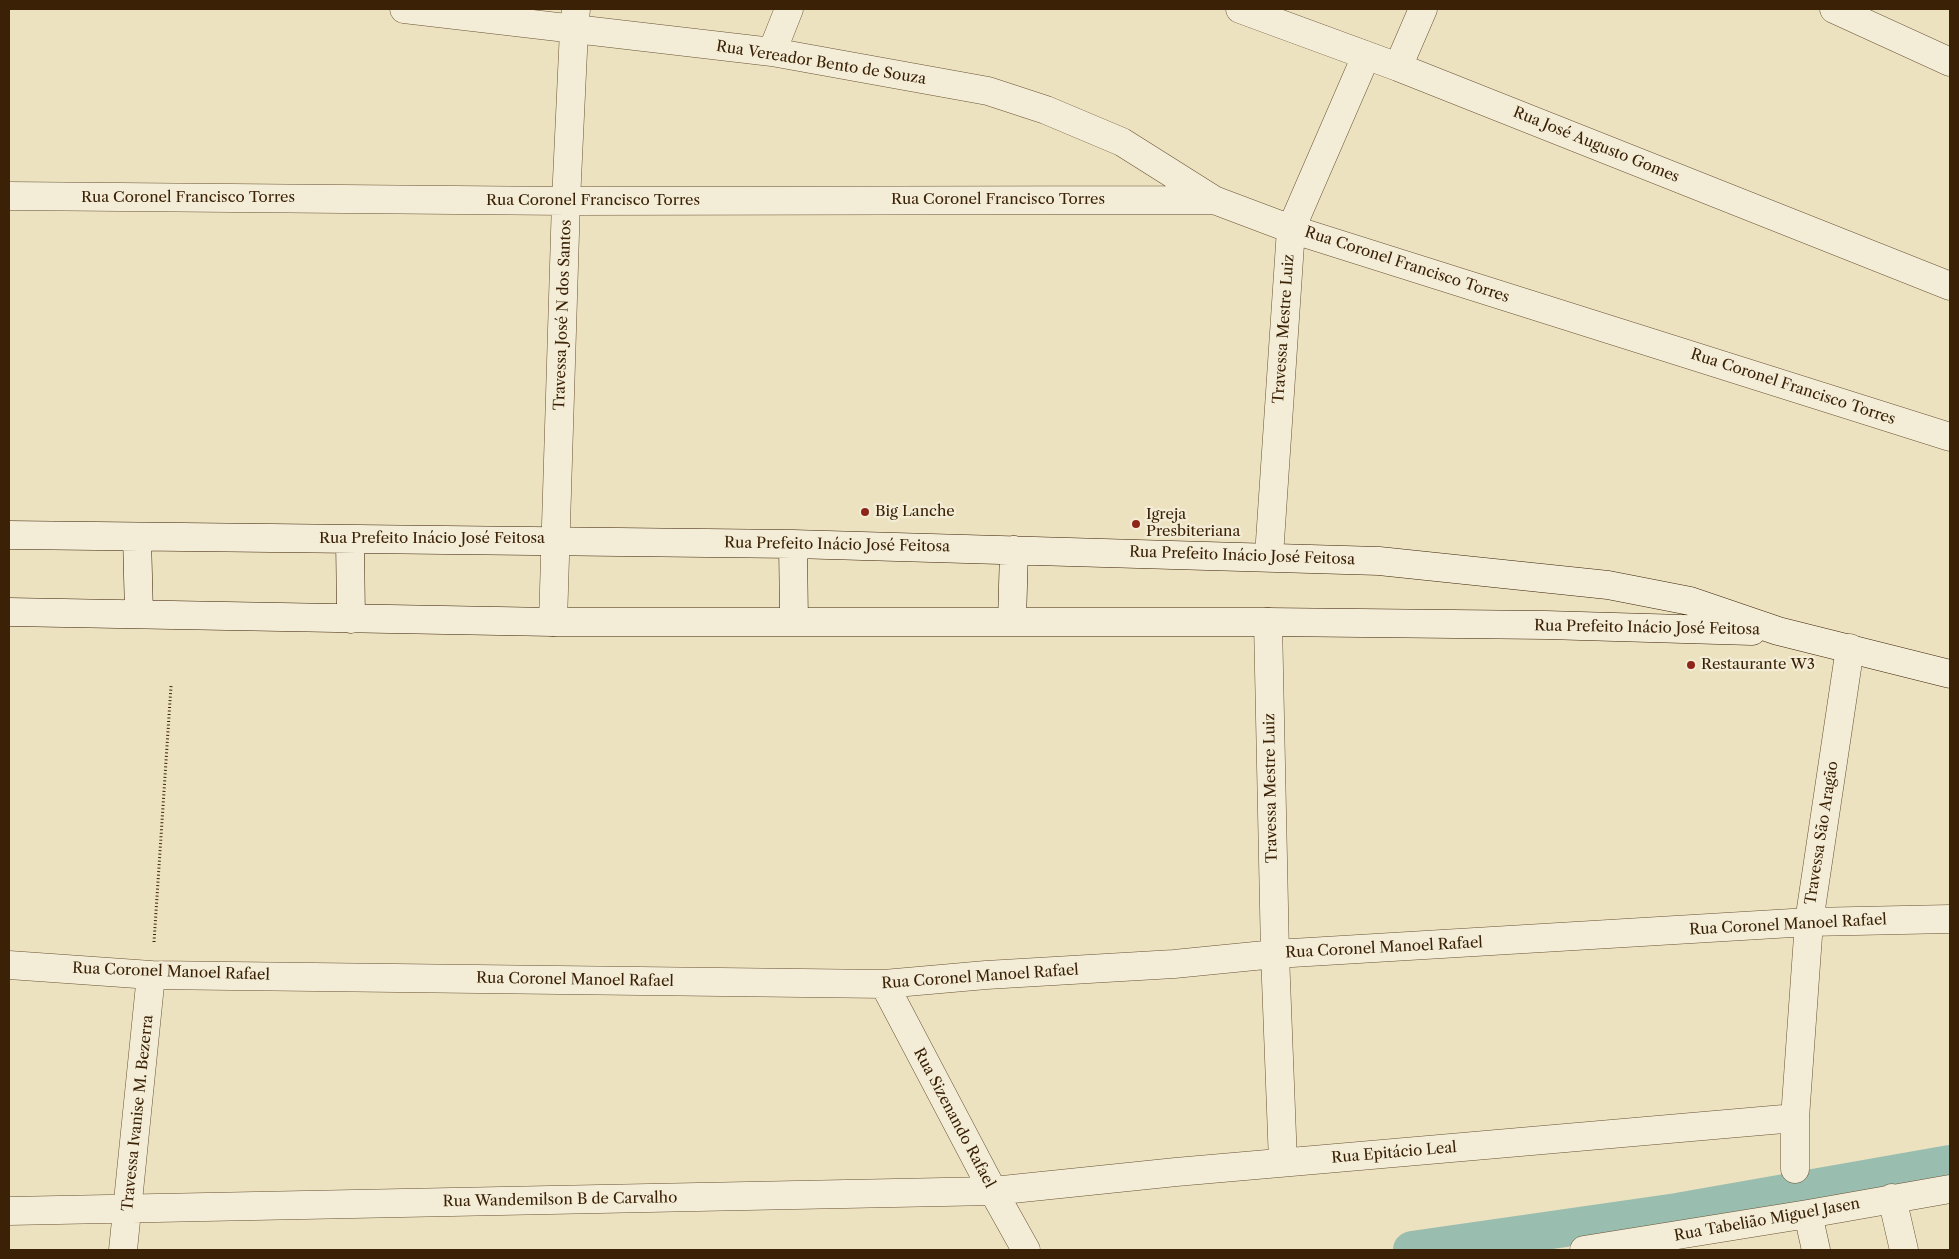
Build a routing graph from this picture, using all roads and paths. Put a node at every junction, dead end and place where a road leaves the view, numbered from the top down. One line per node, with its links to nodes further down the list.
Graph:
1 (404, 9): 6 (street, Rua Vereador Bento de Souza)
2 (789, 9): 7 (street)
3 (1240, 9): 8 (street, Rua José Augusto Gomes)
4 (1423, 9): 10 (street)
5 (1834, 9): 9 (street)
6 (575, 19): 7 (street, Rua Vereador Bento de Souza); 13 (street, Travessa José N dos Santos)
7 (772, 52): 12 (street, Rua Vereador Bento de Souza)
8 (1366, 56): 10 (street, Rua José Augusto Gomes); 14 (street, Travessa Mestre Luiz)
9 (1950, 62)
10 (1398, 67): 15 (street, Rua José Augusto Gomes)
11 (9, 196): 13 (street, Rua Coronel Francisco Torres)
12 (1214, 200): 13 (street, Rua Coronel Francisco Torres); 14 (street, Rua Coronel Francisco Torres)
13 (566, 201): 20 (street, Travessa José N dos Santos)
14 (1291, 229): 16 (street, Rua Coronel Francisco Torres); 23 (street, Travessa Mestre Luiz)
15 (1950, 286)
16 (1950, 437)
17 (9, 535): 18 (street, Rua Prefeito Inácio José Feitosa)
18 (137, 537): 19 (street, Rua Prefeito Inácio José Feitosa); 25 (street)
19 (350, 539): 20 (street, Rua Prefeito Inácio José Feitosa); 26 (street)
20 (556, 540): 21 (street, Rua Prefeito Inácio José Feitosa); 28 (street, Travessa José N dos Santos)
21 (793, 544): 22 (street, Rua Prefeito Inácio José Feitosa); 27 (street)
22 (1014, 550): 23 (street, Rua Prefeito Inácio José Feitosa); 29 (street)
23 (1269, 556): 31 (street, Rua Prefeito Inácio José Feitosa)
24 (9, 612): 25 (street, Rua Prefeito Inácio José Feitosa)
25 (139, 614): 26 (street, Rua Prefeito Inácio José Feitosa)
26 (351, 619): 28 (street, Rua Prefeito Inácio José Feitosa)
27 (794, 621): 28 (street, Rua Prefeito Inácio José Feitosa); 29 (street, Rua Prefeito Inácio José Feitosa)
28 (553, 622)
29 (1012, 622): 30 (street, Rua Prefeito Inácio José Feitosa)
30 (1268, 622): 31 (street, Rua Prefeito Inácio José Feitosa); 37 (street, Travessa Mestre Luiz)
31 (1778, 631): 32 (street)
32 (1850, 648): 33 (street); 36 (street, Travessa São Aragão)
33 (1950, 674)
34 (171, 686): 39 (path)
35 (1950, 919): 36 (street, Rua Coronel Manoel Rafael)
36 (1809, 922): 37 (street, Rua Coronel Manoel Rafael); 41 (street, Travessa São Aragão)
37 (1275, 954): 40 (street, Rua Coronel Manoel Rafael); 42 (street, Travessa Mestre Luiz)
38 (9, 965): 39 (street, Rua Coronel Manoel Rafael)
39 (151, 975): 40 (street, Rua Coronel Manoel Rafael); 47 (street, Travessa Ivanise M. Bezerra)
40 (884, 984): 45 (street, Rua Sizenando Rafael)
41 (1795, 1118): 42 (street, Rua Epitácio Leal); 43 (street, Travessa São Aragão)
42 (1283, 1162): 45 (street, Rua Epitácio Leal)
43 (1795, 1169)
44 (1950, 1189): 46 (street, Rua Tabelião Miguel Jasen)
45 (993, 1191): 47 (street, Rua Wandemilson B de Carvalho); 51 (street, Rua Sizenando Rafael)
46 (1892, 1198): 49 (street, Rua Tabelião Miguel Jasen); 54 (street)
47 (128, 1209): 48 (street, Rua Wandemilson B de Carvalho); 50 (street, Travessa Ivanise M. Bezerra)
48 (9, 1211)
49 (1808, 1214): 52 (street, Rua Tabelião Miguel Jasen); 53 (street)
50 (123, 1250)
51 (1026, 1250)
52 (1590, 1250)
53 (1816, 1250)
54 (1904, 1250)

